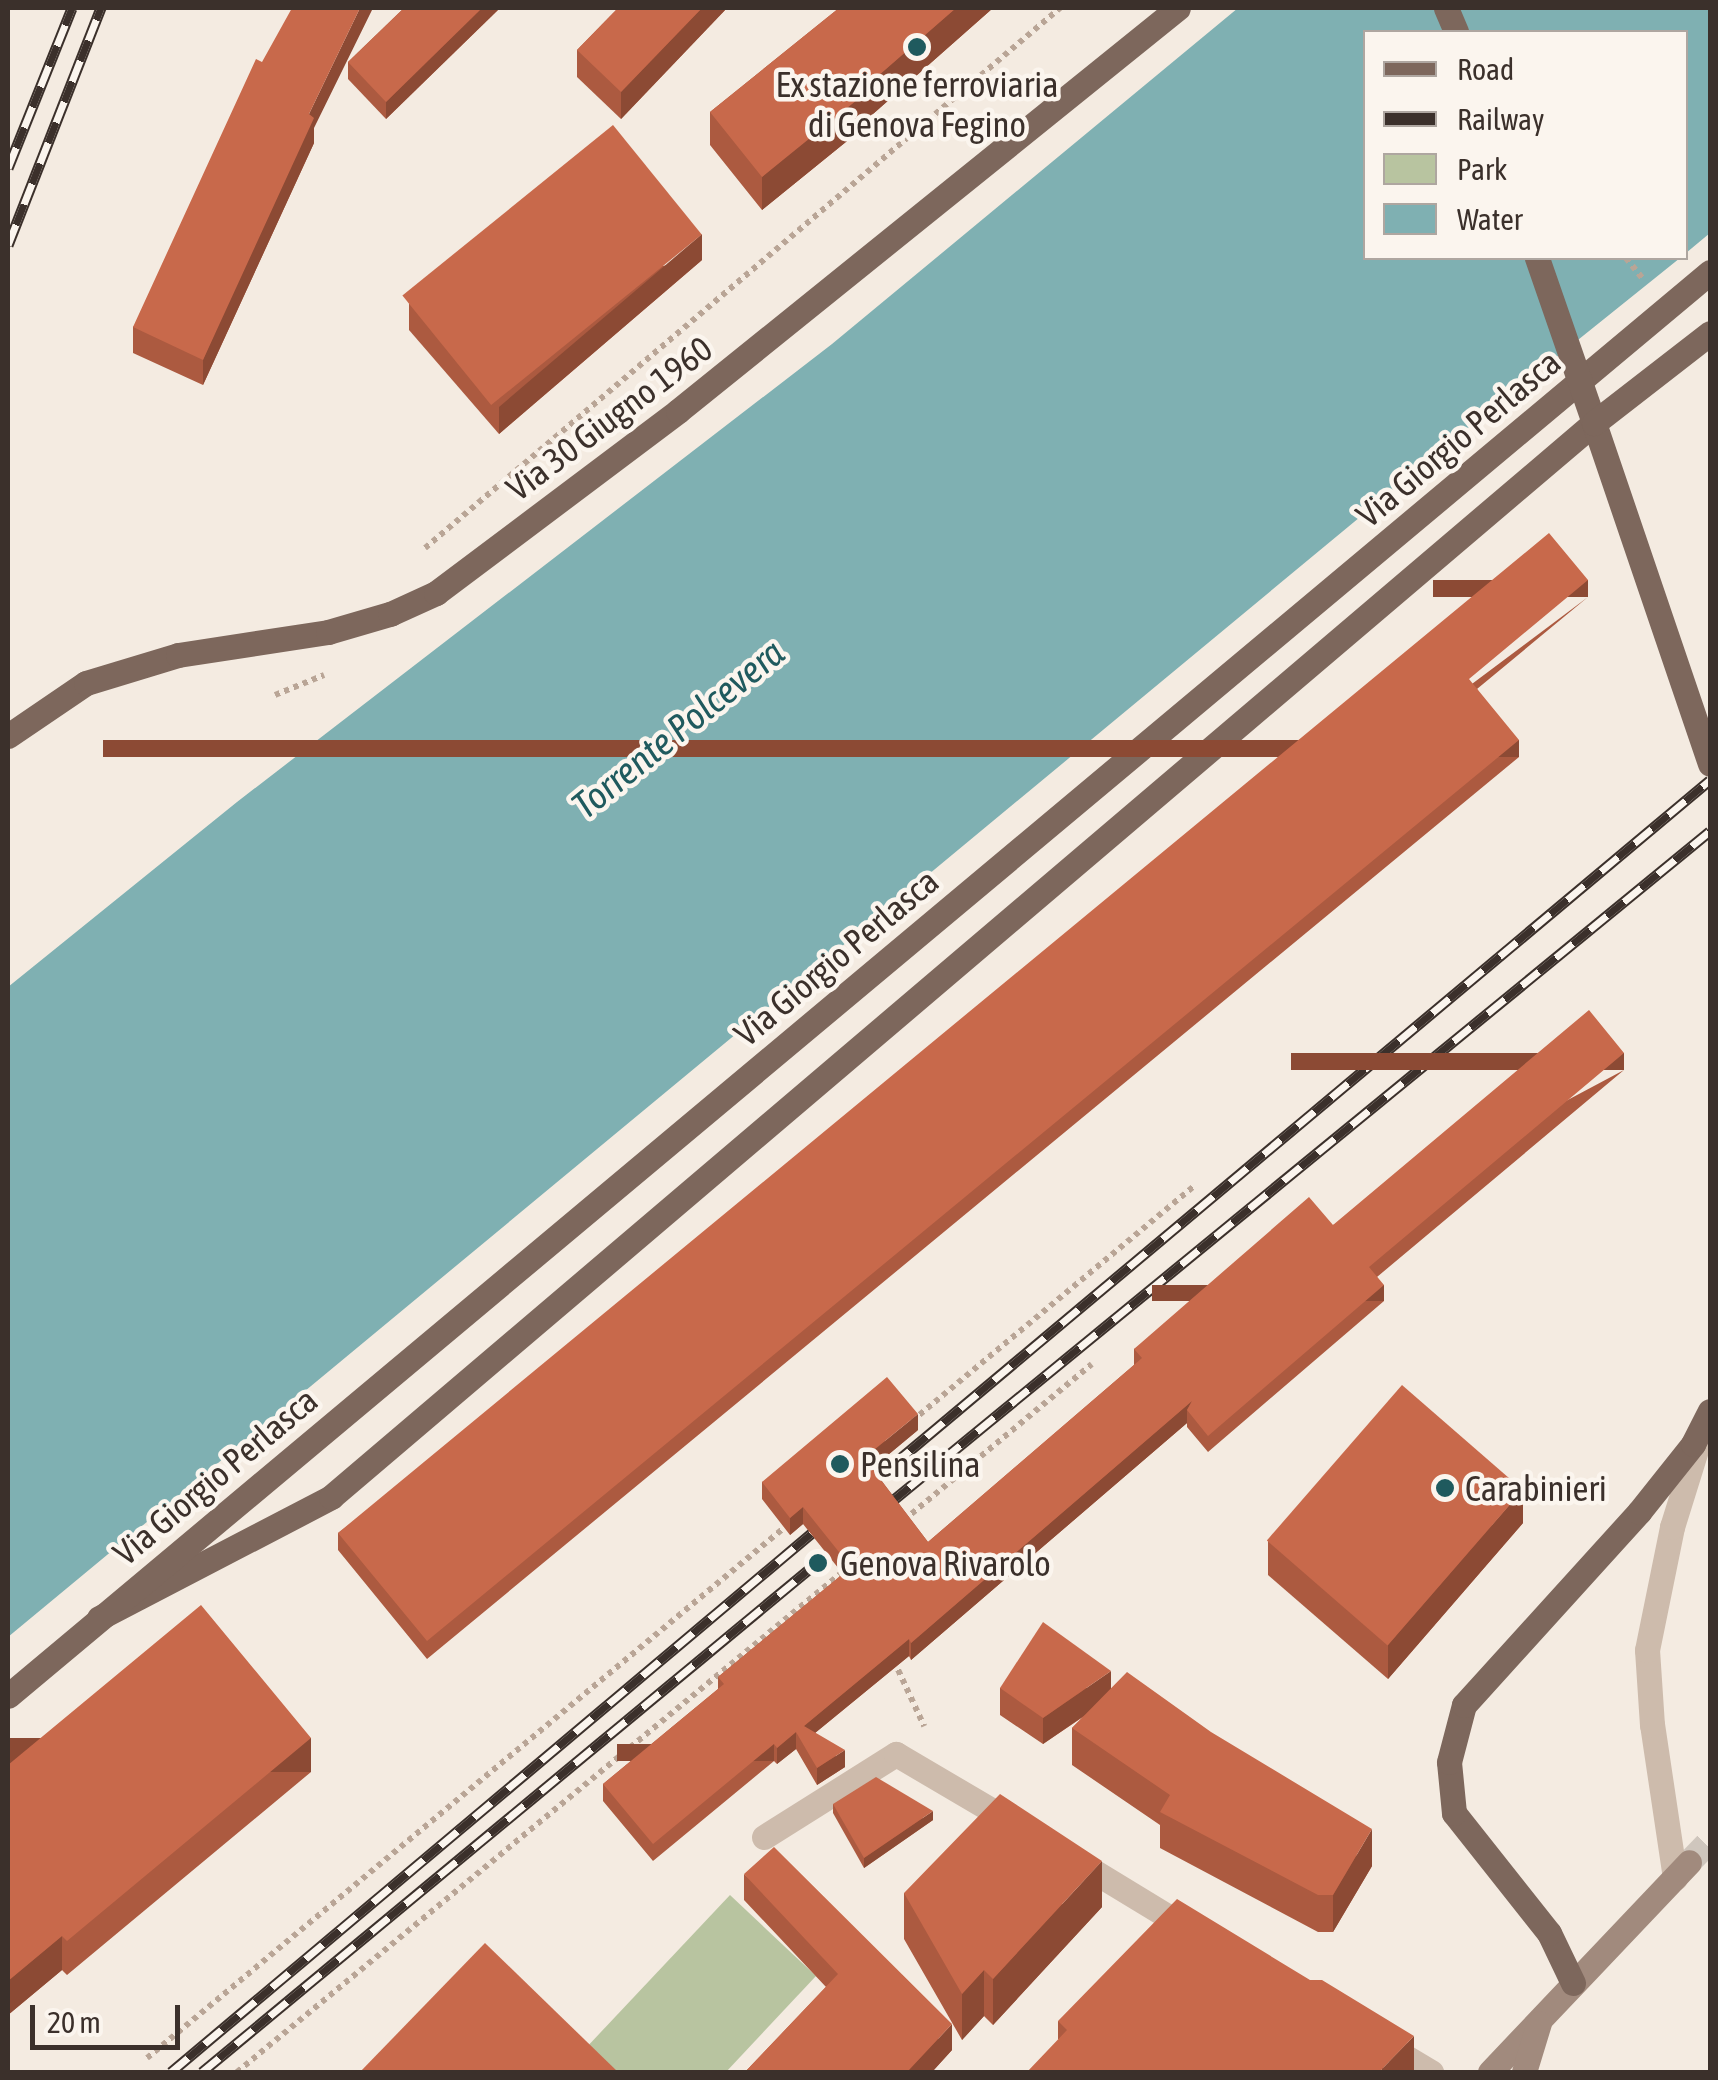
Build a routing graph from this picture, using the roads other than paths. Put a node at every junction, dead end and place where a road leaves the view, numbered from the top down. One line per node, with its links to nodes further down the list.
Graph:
1 (1178, 8): 6 (main road, Via 30 Giugno 1960)
2 (1538, 260): 5 (main road, bridge)
3 (1710, 272): 9 (main road, Via Giorgio Perlasca)
4 (1710, 333): 5 (main road, bridge)
5 (1594, 423): 7 (main road); 9 (main road)
6 (8, 736)
7 (1710, 764)
8 (1710, 1407): 12 (street); 14 (main road, bridge)
9 (99, 1618): 10 (main road, Via Giorgio Perlasca)
10 (8, 1696)
11 (764, 1837): 13 (street)
12 (1682, 1870): 14 (main road)
13 (1209, 1941)
14 (1573, 1983): 15 (main road)
15 (1541, 2018): 18 (main road); 19 (main road)
16 (1361, 2030): 17 (street)
17 (1431, 2072)
18 (1490, 2072)
19 (1524, 2072)

